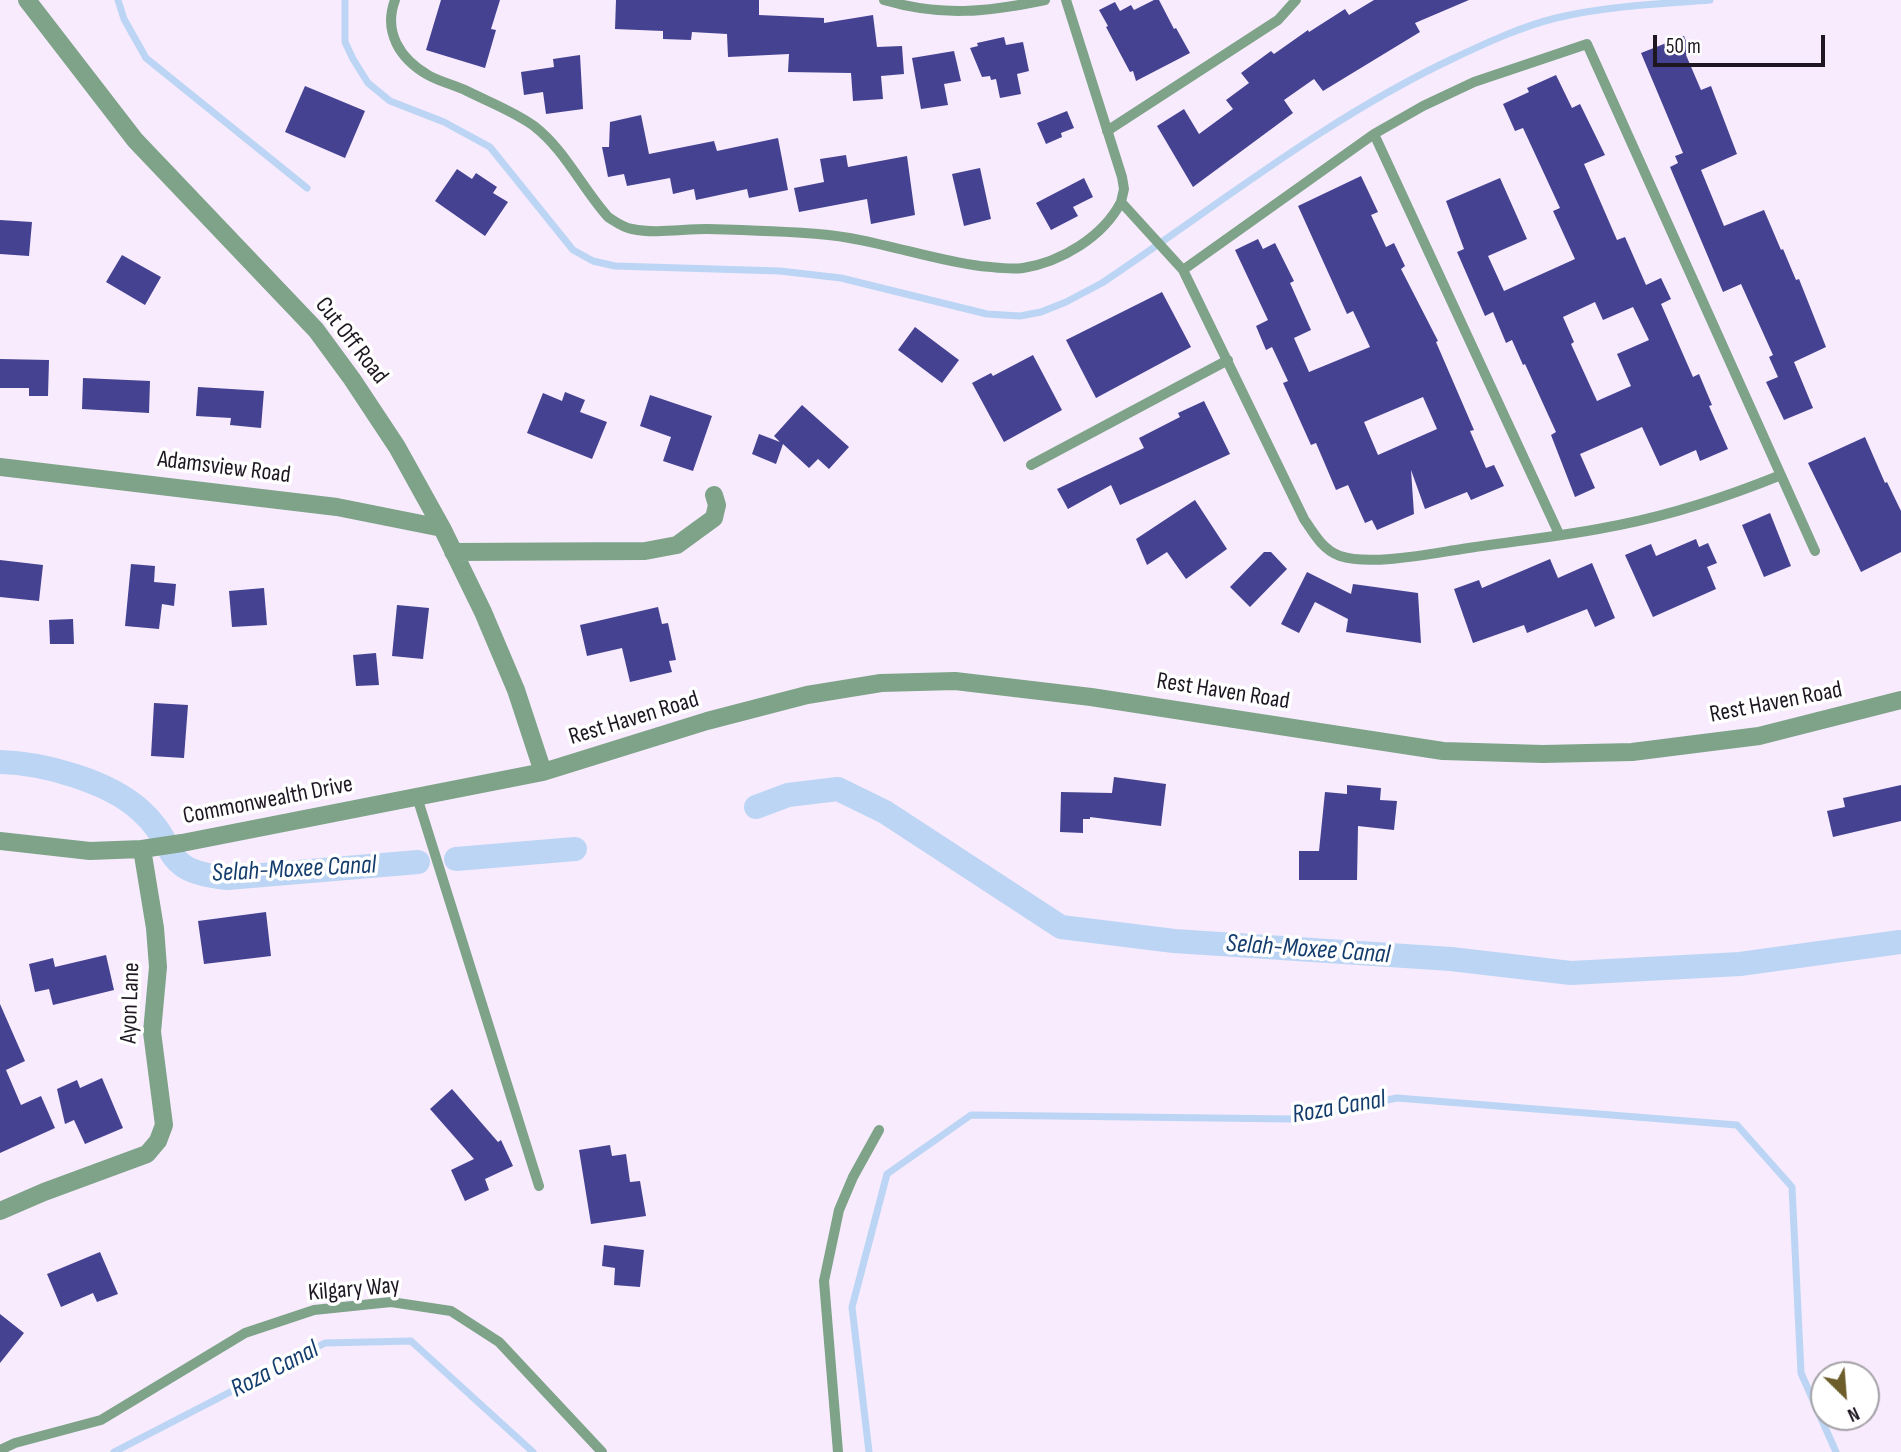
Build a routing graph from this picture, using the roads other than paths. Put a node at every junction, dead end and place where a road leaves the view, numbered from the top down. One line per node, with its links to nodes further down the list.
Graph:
1 (27, 0): 16 (street, Cut Off Road)
2 (394, 0): 9 (lane)
3 (884, 0): 4 (lane)
4 (1045, 0)
5 (1066, 0): 7 (lane)
6 (1296, 0): 7 (lane)
7 (1107, 131): 9 (lane)
8 (1374, 134): 10 (lane); 14 (lane); 17 (lane)
9 (1121, 202): 10 (lane)
10 (1183, 270): 11 (lane)
11 (1228, 360): 12 (lane); 17 (lane)
12 (1031, 465)
13 (0, 467): 16 (street, Adamsview Road)
14 (1781, 475): 17 (lane); 18 (lane)
15 (714, 495): 19 (street)
16 (442, 528): 19 (street, Cut Off Road)
17 (1559, 534)
18 (1815, 551)
19 (453, 552): 21 (street, Cut Off Road)
20 (1901, 700): 21 (street, Rest Haven Road)
21 (543, 772): 22 (street, Commonwealth Drive)
22 (417, 797): 24 (street, Commonwealth Drive); 26 (lane)
23 (0, 841): 24 (street, Commonwealth Drive)
24 (149, 848): 27 (street, Ayon Lane)
25 (879, 1130): 30 (lane)
26 (539, 1186)
27 (0, 1211)
28 (0, 1450): 29 (lane, Kilgary Way)
29 (602, 1452)
30 (838, 1452)

